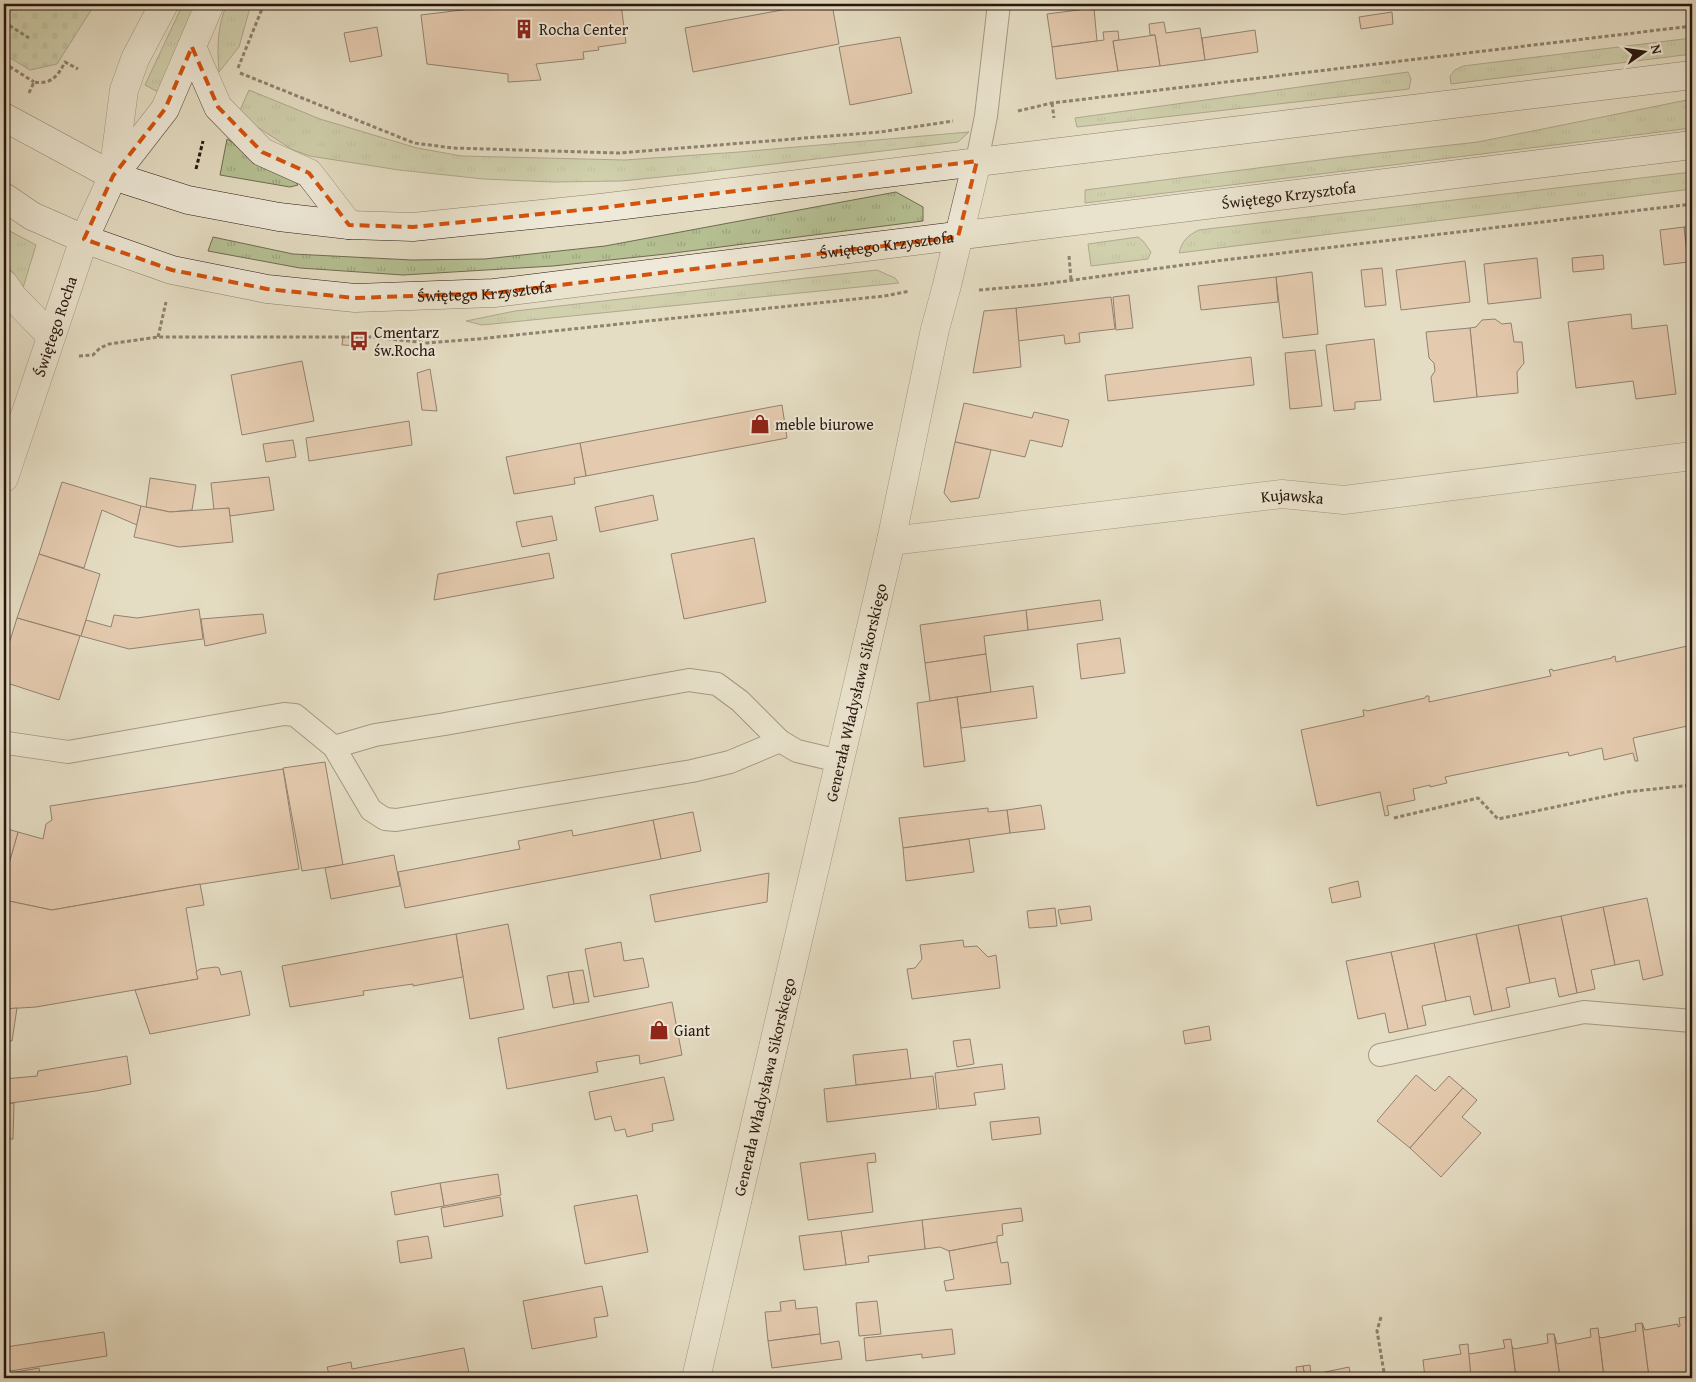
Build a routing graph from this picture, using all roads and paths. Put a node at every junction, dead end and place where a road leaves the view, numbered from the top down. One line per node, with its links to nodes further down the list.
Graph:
1 (164, 4): 21 (main road, Świętego Rocha)
2 (210, 4): 9 (main road, Świętego Rocha)
3 (268, 4): 5 (path)
4 (999, 4): 15 (lane, Generała Władysława Sikorskiego)
5 (263, 5): 15 (path)
6 (4, 22): 8 (path)
7 (1692, 26): 15 (path)
8 (29, 38)
9 (192, 48): 21 (main road, Świętego Rocha); 24 (main road)
10 (4, 64): 13 (path)
11 (78, 68): 13 (path)
12 (1692, 75): 19 (main road)
13 (34, 82): 14 (path)
14 (25, 100)
15 (986, 116): 19 (lane, Generała Władysława Sikorskiego)
16 (4, 117): 21 (main road)
17 (204, 137): 20 (path)
18 (1692, 144): 25 (main road, Świętego Krzysztofa)
19 (977, 161): 24 (main road); 25 (main road, Generała Władysława Sikorskiego)
20 (195, 172)
21 (113, 176): 24 (main road); 26 (main road, Świętego Rocha)
22 (4, 197): 26 (main road, Świętego Krzysztofa)
23 (1692, 204): 28 (path)
24 (349, 225)
25 (958, 237): 26 (main road, Świętego Krzysztofa); 36 (main road, Generała Władysława Sikorskiego)
26 (84, 239): 32 (main road, Świętego Rocha)
27 (1069, 255): 28 (path)
28 (1071, 280): 30 (path)
29 (4, 284): 32 (main road)
30 (975, 290)
31 (161, 325): 33 (path)
32 (51, 336): 35 (main road, Świętego Rocha)
33 (158, 337)
34 (1692, 456): 36 (main road, Kujawska)
35 (4, 478)
36 (891, 540): 40 (main road, Generała Władysława Sikorskiego)
37 (5, 740): 39 (lane)
38 (780, 741): 39 (lane); 39 (lane); 40 (lane)
39 (334, 747)
40 (839, 761): 46 (main road, Generała Władysława Sikorskiego)
41 (1692, 786): 42 (path)
42 (1394, 818)
43 (1692, 1021): 44 (lane)
44 (1380, 1055)
45 (1382, 1317): 47 (path)
46 (696, 1378)
47 (1386, 1378)

